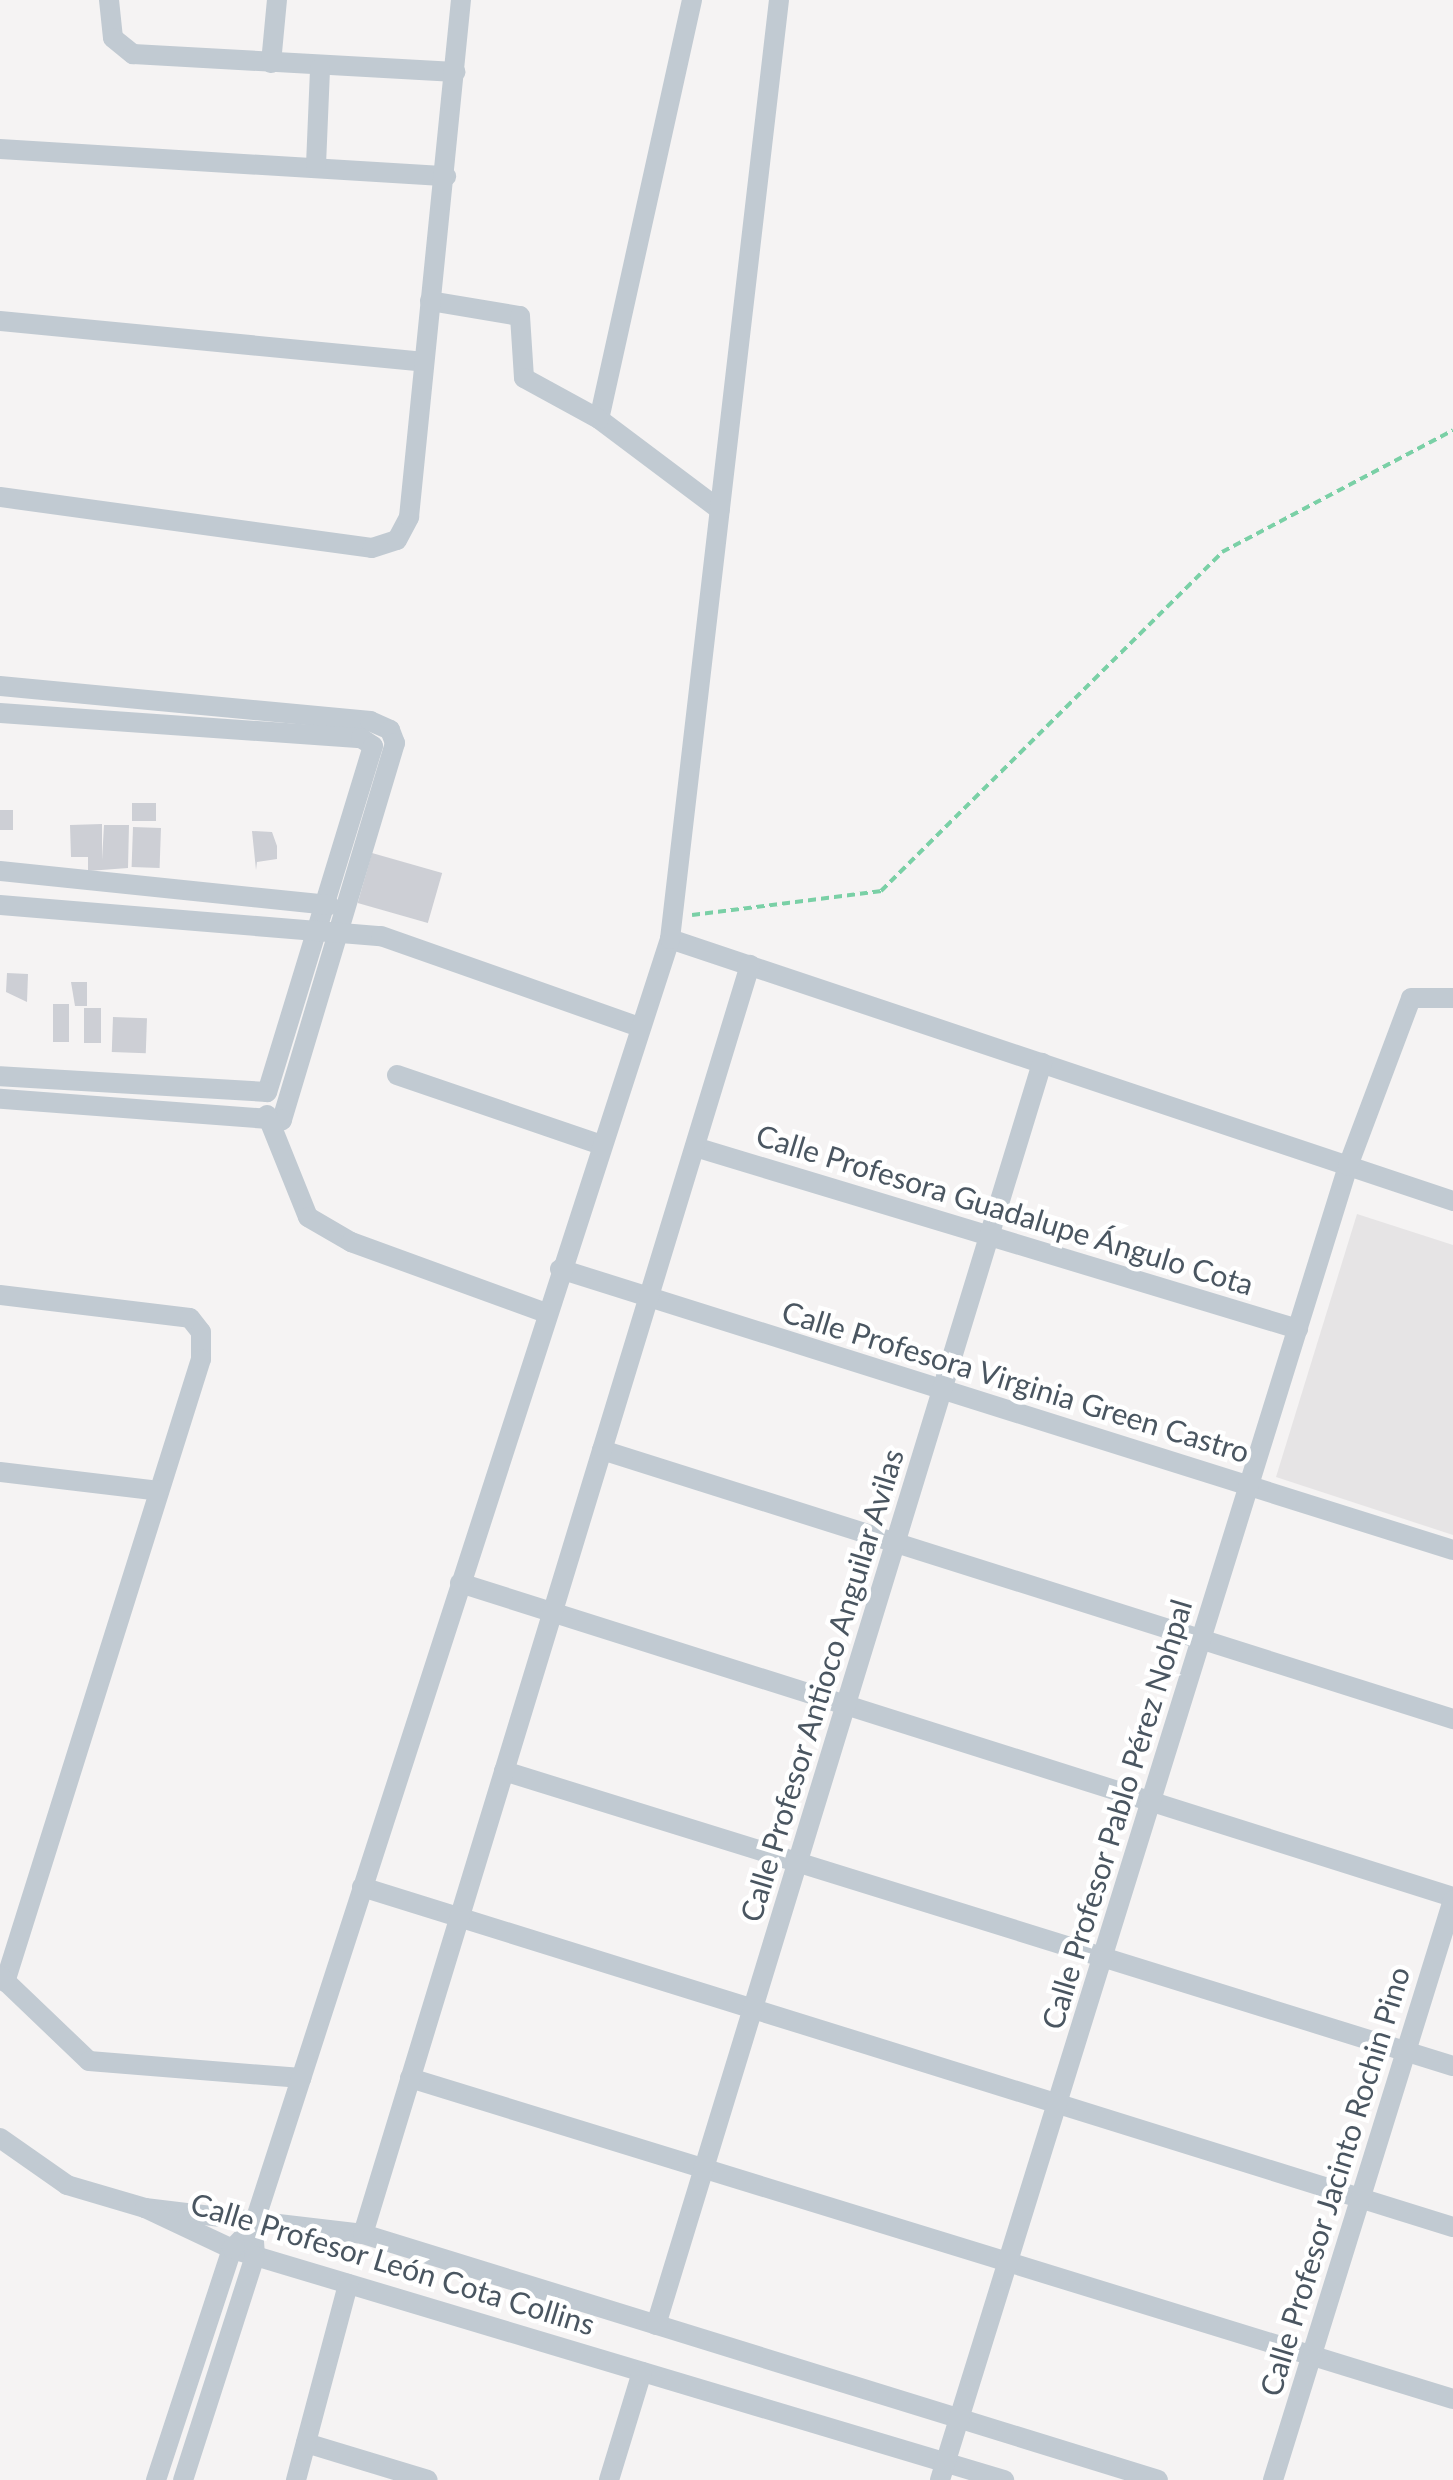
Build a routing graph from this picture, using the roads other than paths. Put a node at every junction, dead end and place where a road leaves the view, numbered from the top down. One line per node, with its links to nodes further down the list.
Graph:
1 (109, 0): 6 (street)
2 (277, 0): 6 (street)
3 (460, 0): 8 (street)
4 (692, 0): 15 (street)
5 (780, 0): 17 (street)
6 (271, 63): 7 (street)
7 (320, 68): 8 (street); 10 (street)
8 (454, 72): 11 (street)
9 (0, 149): 10 (street)
10 (316, 165): 11 (street)
11 (446, 176): 12 (street)
12 (430, 301): 14 (street); 15 (street)
13 (0, 321): 14 (street)
14 (422, 362): 16 (street)
15 (599, 419): 17 (street)
16 (0, 498)
17 (720, 510): 26 (street)
18 (0, 686): 23 (street)
19 (0, 712): 21 (street)
20 (0, 871): 21 (street)
21 (319, 903): 23 (street); 24 (street)
22 (0, 906): 24 (street)
23 (346, 907): 25 (street)
24 (312, 932): 25 (street); 33 (street)
25 (337, 937): 29 (street); 35 (street)
26 (670, 938): 27 (street); 29 (street)
27 (750, 966): 30 (street); 37 (street)
28 (1453, 998): 38 (street, Calle Profesor Pablo Pérez Nohpal)
29 (640, 1028): 36 (street)
30 (1042, 1063): 38 (street); 40 (street, Calle Profesor Antioco Anguilar Avilas)
31 (398, 1075): 36 (street)
32 (0, 1076): 33 (street)
33 (258, 1097): 35 (street)
34 (0, 1099): 35 (street)
35 (272, 1124): 44 (street)
36 (602, 1145): 41 (street)
37 (694, 1146): 40 (street, Calle Profesora Guadalupe Ángulo Cota); 43 (street)
38 (1348, 1166): 39 (street); 45 (street, Calle Profesor Pablo Pérez Nohpal)
39 (1453, 1201)
40 (990, 1236): 45 (street, Calle Profesora Guadalupe Ángulo Cota); 46 (street, Calle Profesor Antioco Anguilar Avilas)
41 (560, 1269): 43 (street, Calle Profesora Virginia Green Castro); 44 (street)
42 (0, 1295): 50 (street)
43 (648, 1297): 46 (street, Calle Profesora Virginia Green Castro); 47 (street)
44 (546, 1314): 53 (street)
45 (1298, 1329): 49 (street, Calle Profesor Pablo Pérez Nohpal)
46 (942, 1390): 49 (street, Calle Profesora Virginia Green Castro); 51 (street, Calle Profesor Antioco Anguilar Avilas)
47 (602, 1450): 51 (street); 54 (street)
48 (0, 1472): 50 (street)
49 (1249, 1486): 52 (street, Calle Profesora Virginia Green Castro); 55 (street, Calle Profesor Pablo Pérez Nohpal)
50 (159, 1491): 65 (street)
51 (896, 1543): 55 (street); 56 (street, Calle Profesor Antioco Anguilar Avilas)
52 (1453, 1550)
53 (460, 1583): 54 (street); 61 (street)
54 (552, 1612): 56 (street); 58 (street)
55 (1202, 1640): 57 (street); 59 (street, Calle Profesor Pablo Pérez Nohpal)
56 (846, 1705): 59 (street); 60 (street, Calle Profesor Antioco Anguilar Avilas)
57 (1453, 1719)
58 (504, 1771): 60 (street); 63 (street)
59 (1151, 1801): 62 (street); 64 (street, Calle Profesor Pablo Pérez Nohpal)
60 (798, 1862): 64 (street); 66 (street, Calle Profesor Antioco Anguilar Avilas)
61 (362, 1887): 63 (street); 69 (street)
62 (1453, 1898): 67 (street, Calle Profesor Jacinto Rochin Pino)
63 (460, 1917): 66 (street); 70 (street)
64 (1102, 1957): 67 (street); 71 (street, Calle Profesor Pablo Pérez Nohpal)
65 (3, 1979): 69 (street)
66 (753, 2009): 71 (street); 73 (street, Calle Profesor Antioco Anguilar Avilas)
67 (1406, 2051): 68 (street); 74 (street, Calle Profesor Jacinto Rochin Pino)
68 (1453, 2066)
69 (301, 2078): 76 (street)
70 (410, 2078): 73 (street); 78 (street)
71 (1057, 2104): 74 (street); 81 (street, Calle Profesor Pablo Pérez Nohpal)
72 (0, 2137): 75 (street)
73 (704, 2168): 81 (street); 83 (street, Calle Profesor Antioco Anguilar Avilas)
74 (1360, 2198): 77 (street); 84 (street, Calle Profesor Jacinto Rochin Pino)
75 (145, 2208): 76 (street, Calle Profesor León Cota Collins); 79 (street, Calle Profesor León Cota Collins)
76 (253, 2227): 78 (street, Calle Profesor León Cota Collins); 79 (street); 80 (street)
77 (1453, 2227)
78 (362, 2234): 83 (street, Calle Profesor León Cota Collins)
79 (232, 2249): 80 (street, Calle Profesor León Cota Collins); 90 (street)
80 (255, 2256): 82 (street, Calle Profesor León Cota Collins); 91 (street)
81 (1008, 2262): 84 (street); 87 (street, Calle Profesor Pablo Pérez Nohpal)
82 (348, 2284): 85 (street, Calle Profesor León Cota Collins); 88 (street)
83 (656, 2325): 87 (street, Calle Profesor León Cota Collins)
84 (1312, 2356): 86 (street); 97 (street, Calle Profesor Jacinto Rochin Pino)
85 (642, 2372): 89 (street, Calle Profesor León Cota Collins); 94 (street)
86 (1453, 2399)
87 (960, 2419): 89 (street, Calle Profesor Pablo Pérez Nohpal); 96 (street, Calle Profesor León Cota Collins)
88 (306, 2443): 92 (street); 93 (street)
89 (943, 2471): 95 (street, Calle Profesor León Cota Collins)
90 (156, 2480)
91 (183, 2480)
92 (296, 2480)
93 (428, 2480)
94 (608, 2480)
95 (1004, 2480)
96 (1158, 2480)
97 (1273, 2480)

